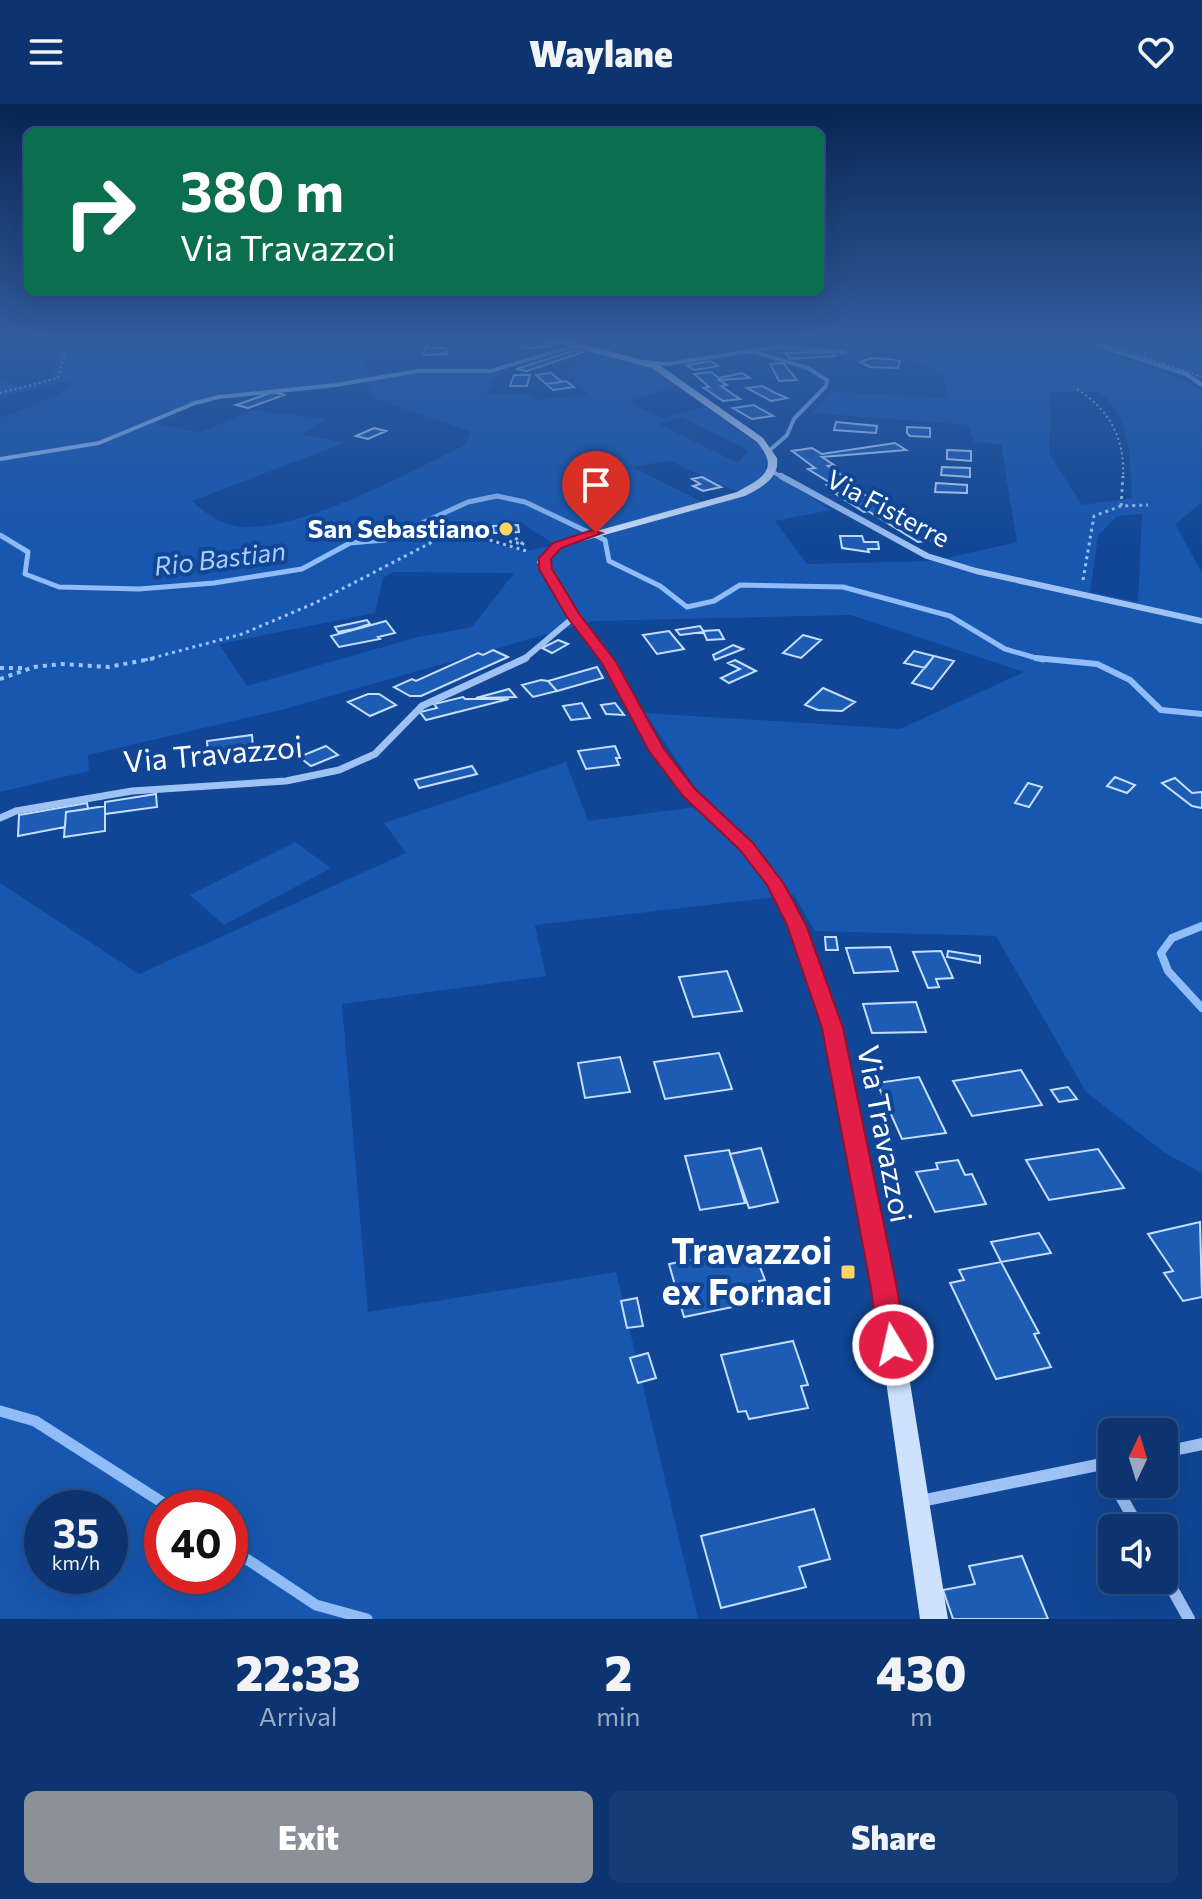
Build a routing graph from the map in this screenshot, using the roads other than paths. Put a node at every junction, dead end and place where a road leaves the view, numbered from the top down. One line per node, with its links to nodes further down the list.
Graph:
1 (179, 410): 5 (street)
2 (717, 410): 4 (street)
3 (803, 410): 4 (street)
4 (770, 450): 6 (street)
5 (0, 459)
6 (773, 472): 7 (street, Via Travazzoi); 8 (street, Via Fisterre)
7 (574, 617): 9 (street, Via Travazzoi); 13 (street, Via Travazzoi)
8 (1202, 621)
9 (0, 818)
10 (1202, 1444): 11 (street)
11 (1178, 1449)
12 (1098, 1465): 13 (street)
13 (916, 1502): 15 (street, Via Travazzoi)
14 (1175, 1594): 16 (street)
15 (934, 1619)
16 (1189, 1619)

